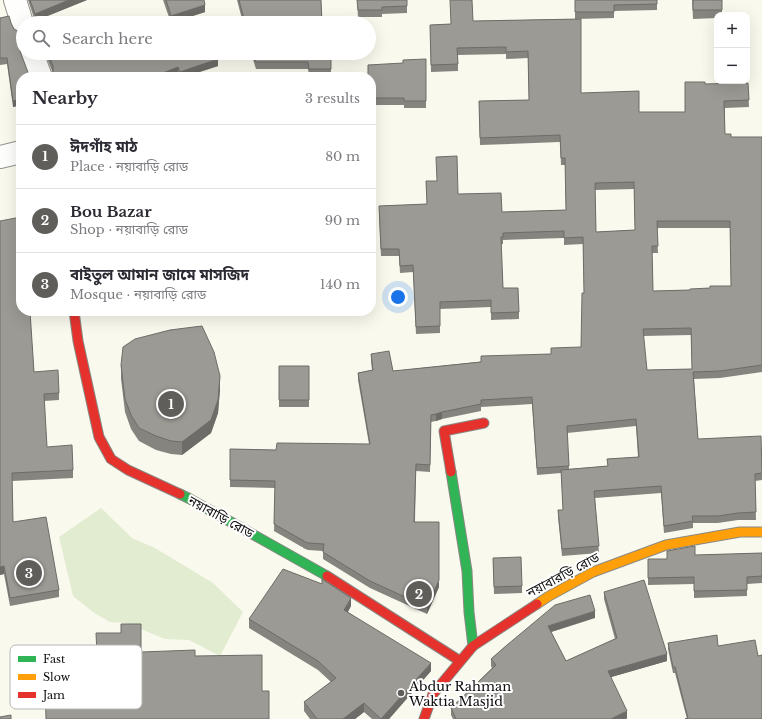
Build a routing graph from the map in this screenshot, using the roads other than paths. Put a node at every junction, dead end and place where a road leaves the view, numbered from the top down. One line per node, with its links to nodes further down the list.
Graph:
1 (15, 0): 2 (street)
2 (20, 16)
3 (35, 60): 4 (street)
4 (39, 72)
5 (16, 153): 6 (street)
6 (0, 157)
7 (75, 316): 11 (street, নয়াবাড়ি রোড)
8 (484, 423): 10 (street)
9 (762, 532): 10 (street, নয়াবারড়ি রোড)
10 (472, 646): 11 (street, নয়াবারড়ি রোড)
11 (460, 661): 12 (street, নয়াবারড়ি রোড)
12 (424, 719)

